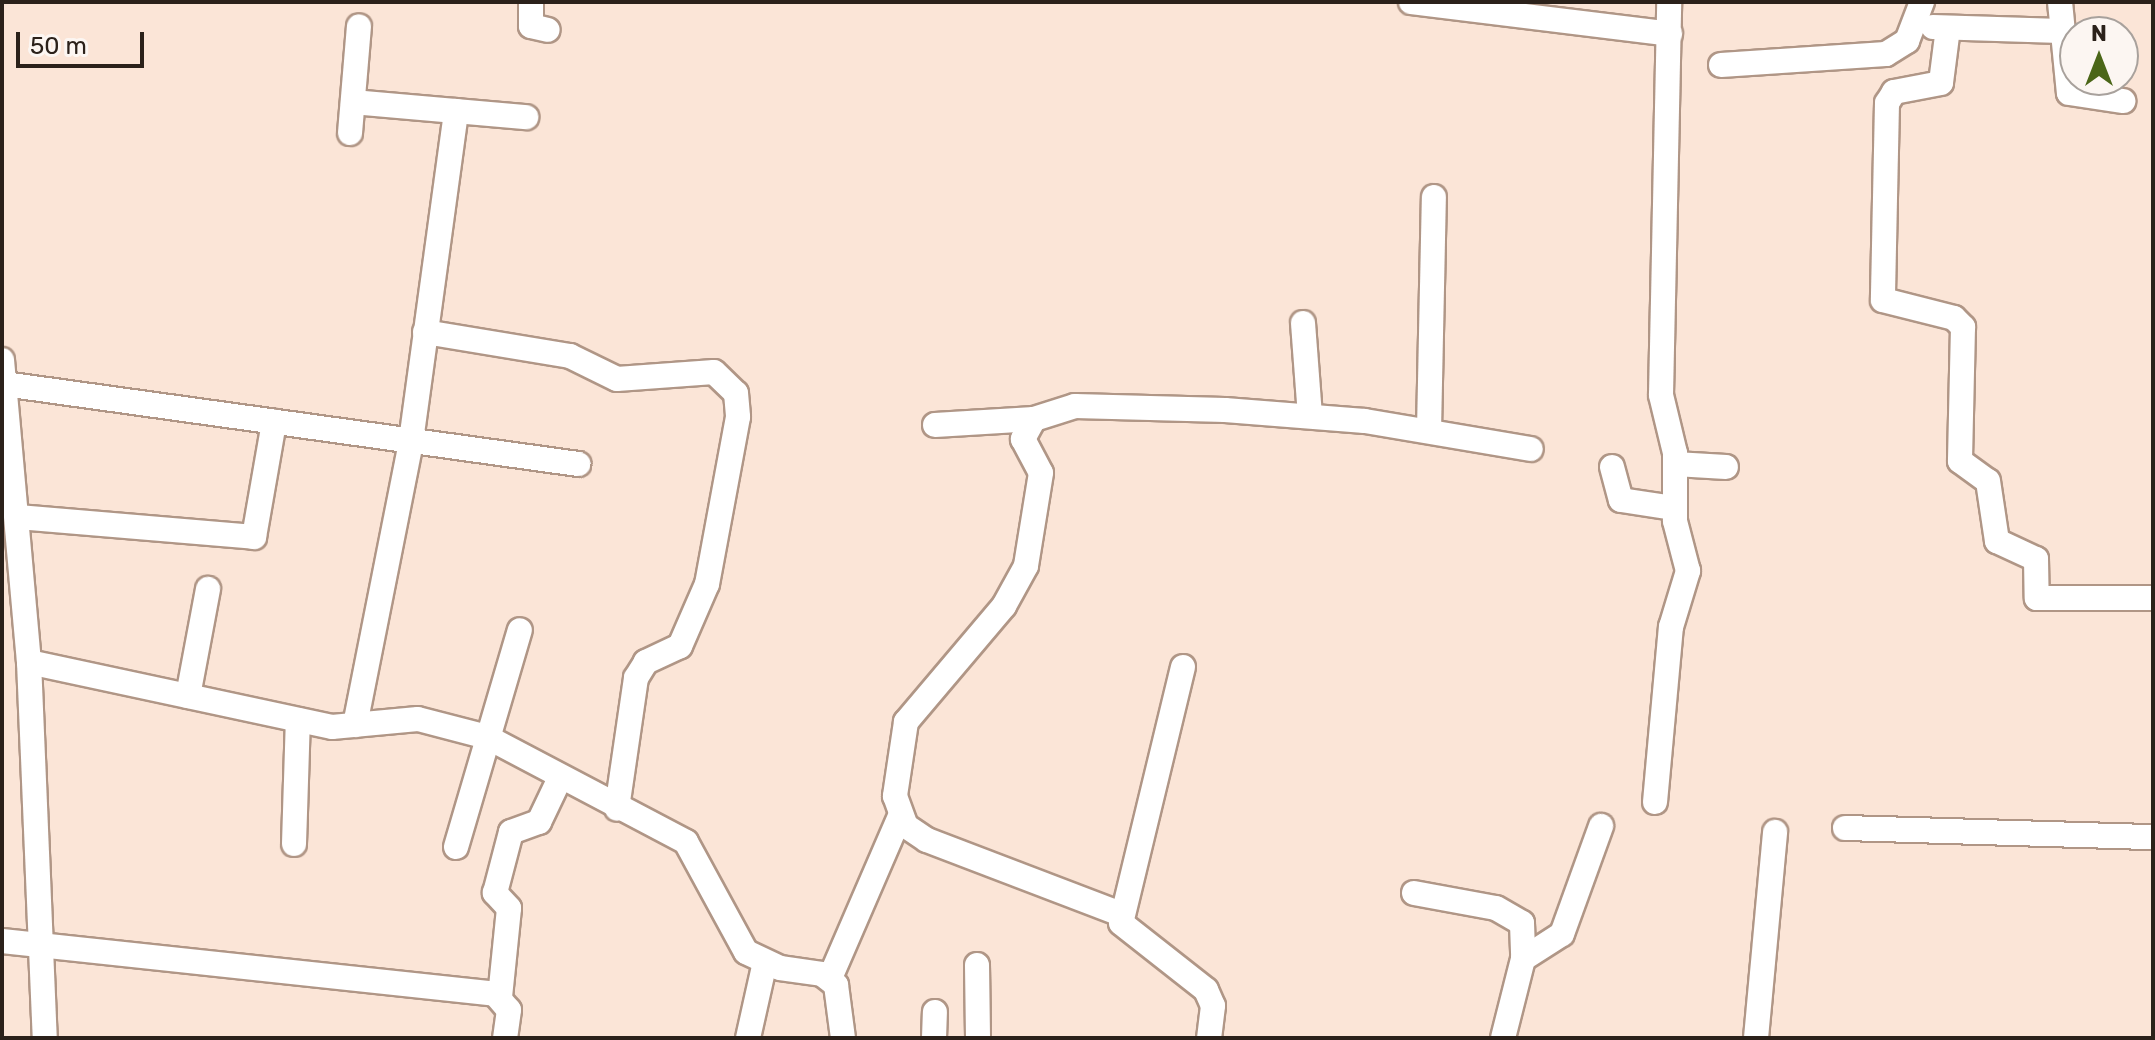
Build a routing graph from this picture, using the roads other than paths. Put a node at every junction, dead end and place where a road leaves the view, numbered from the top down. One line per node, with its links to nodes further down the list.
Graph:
1 (531, 2): 8 (street)
2 (1411, 2): 10 (street)
3 (1669, 2): 10 (street)
4 (1922, 2): 6 (street)
5 (359, 26): 14 (street)
6 (1915, 26): 7 (street); 11 (street)
7 (1948, 28): 9 (street); 37 (street)
8 (548, 30)
9 (2059, 31)
10 (1670, 34): 30 (street)
11 (1721, 65)
12 (2089, 96): 13 (street)
13 (2123, 101)
14 (353, 102): 15 (street); 17 (street)
15 (456, 111): 16 (street); 20 (street)
16 (526, 117)
17 (350, 133)
18 (1434, 197): 26 (street)
19 (1303, 323): 22 (street)
20 (425, 332): 27 (street); 47 (street)
21 (3, 372): 24 (street); 33 (street)
22 (1310, 416): 23 (street); 26 (street)
23 (1034, 419): 25 (street); 48 (street)
24 (274, 422): 27 (street); 35 (street)
25 (935, 425)
26 (1429, 430): 28 (street)
27 (411, 441): 29 (street); 43 (street)
28 (1531, 449)
29 (578, 464)
30 (1675, 464): 32 (street); 34 (street)
31 (1612, 467): 34 (street)
32 (1726, 467)
33 (8, 487): 35 (street)
34 (1674, 508): 46 (street)
35 (18, 517): 39 (street)
36 (208, 589): 41 (street)
37 (2153, 598)
38 (520, 630): 44 (street)
39 (29, 662): 41 (street); 58 (street)
40 (1183, 667): 56 (street)
41 (188, 696): 42 (street)
42 (298, 720): 43 (street); 53 (street)
43 (355, 725): 44 (street)
44 (487, 737): 45 (street); 54 (street)
45 (560, 778): 47 (street); 63 (street)
46 (1655, 802)
47 (617, 809): 60 (street)
48 (900, 816): 56 (street); 62 (street)
49 (1601, 826): 59 (street)
50 (1845, 828): 52 (street)
51 (1775, 832): 73 (street)
52 (2153, 837)
53 (294, 844)
54 (456, 847)
55 (1414, 893): 59 (street)
56 (1121, 914): 71 (street)
57 (2, 941): 58 (street)
58 (40, 945): 63 (street); 65 (street)
59 (1523, 959): 72 (street)
60 (765, 962): 62 (street); 67 (street)
61 (977, 965): 70 (street)
62 (830, 978): 68 (street)
63 (500, 997): 66 (street)
64 (935, 1012): 69 (street)
65 (45, 1038)
66 (505, 1038)
67 (748, 1038)
68 (843, 1038)
69 (934, 1038)
70 (978, 1038)
71 (1209, 1038)
72 (1503, 1038)
73 (1756, 1038)

